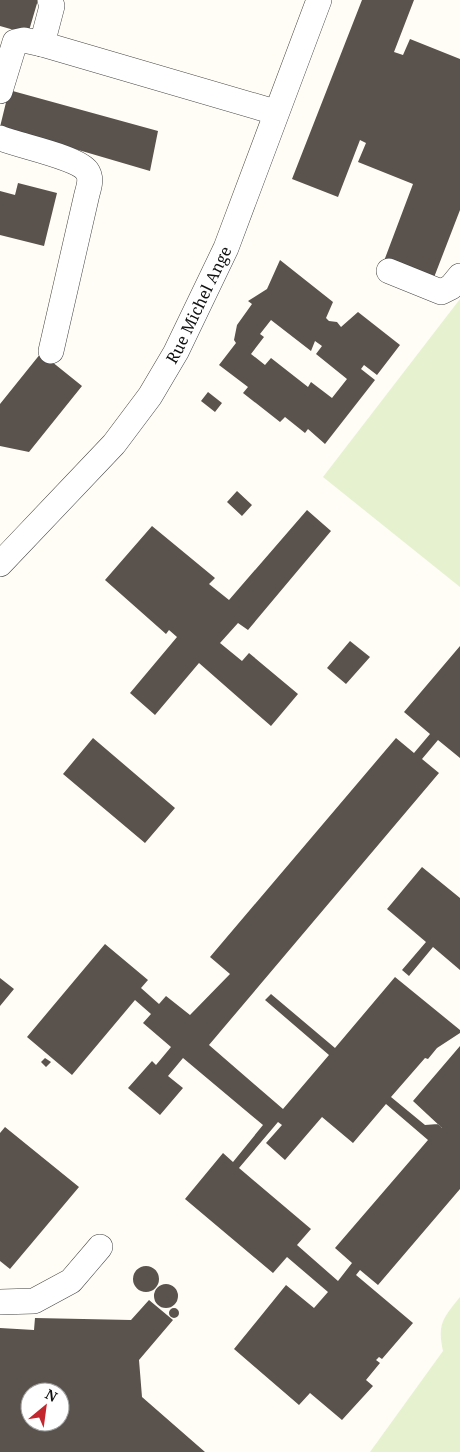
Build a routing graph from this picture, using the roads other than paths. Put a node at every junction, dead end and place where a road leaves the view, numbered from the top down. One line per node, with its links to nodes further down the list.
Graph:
1 (50, 0): 3 (street)
2 (319, 0): 5 (street, Rue Michel Ange)
3 (42, 44): 4 (street); 5 (street)
4 (0, 91)
5 (275, 112): 10 (street, Rue Michel Ange)
6 (0, 138): 9 (street)
7 (389, 271): 8 (street)
8 (460, 276)
9 (51, 351)
10 (0, 564)
11 (100, 1247): 12 (street)
12 (0, 1302)

